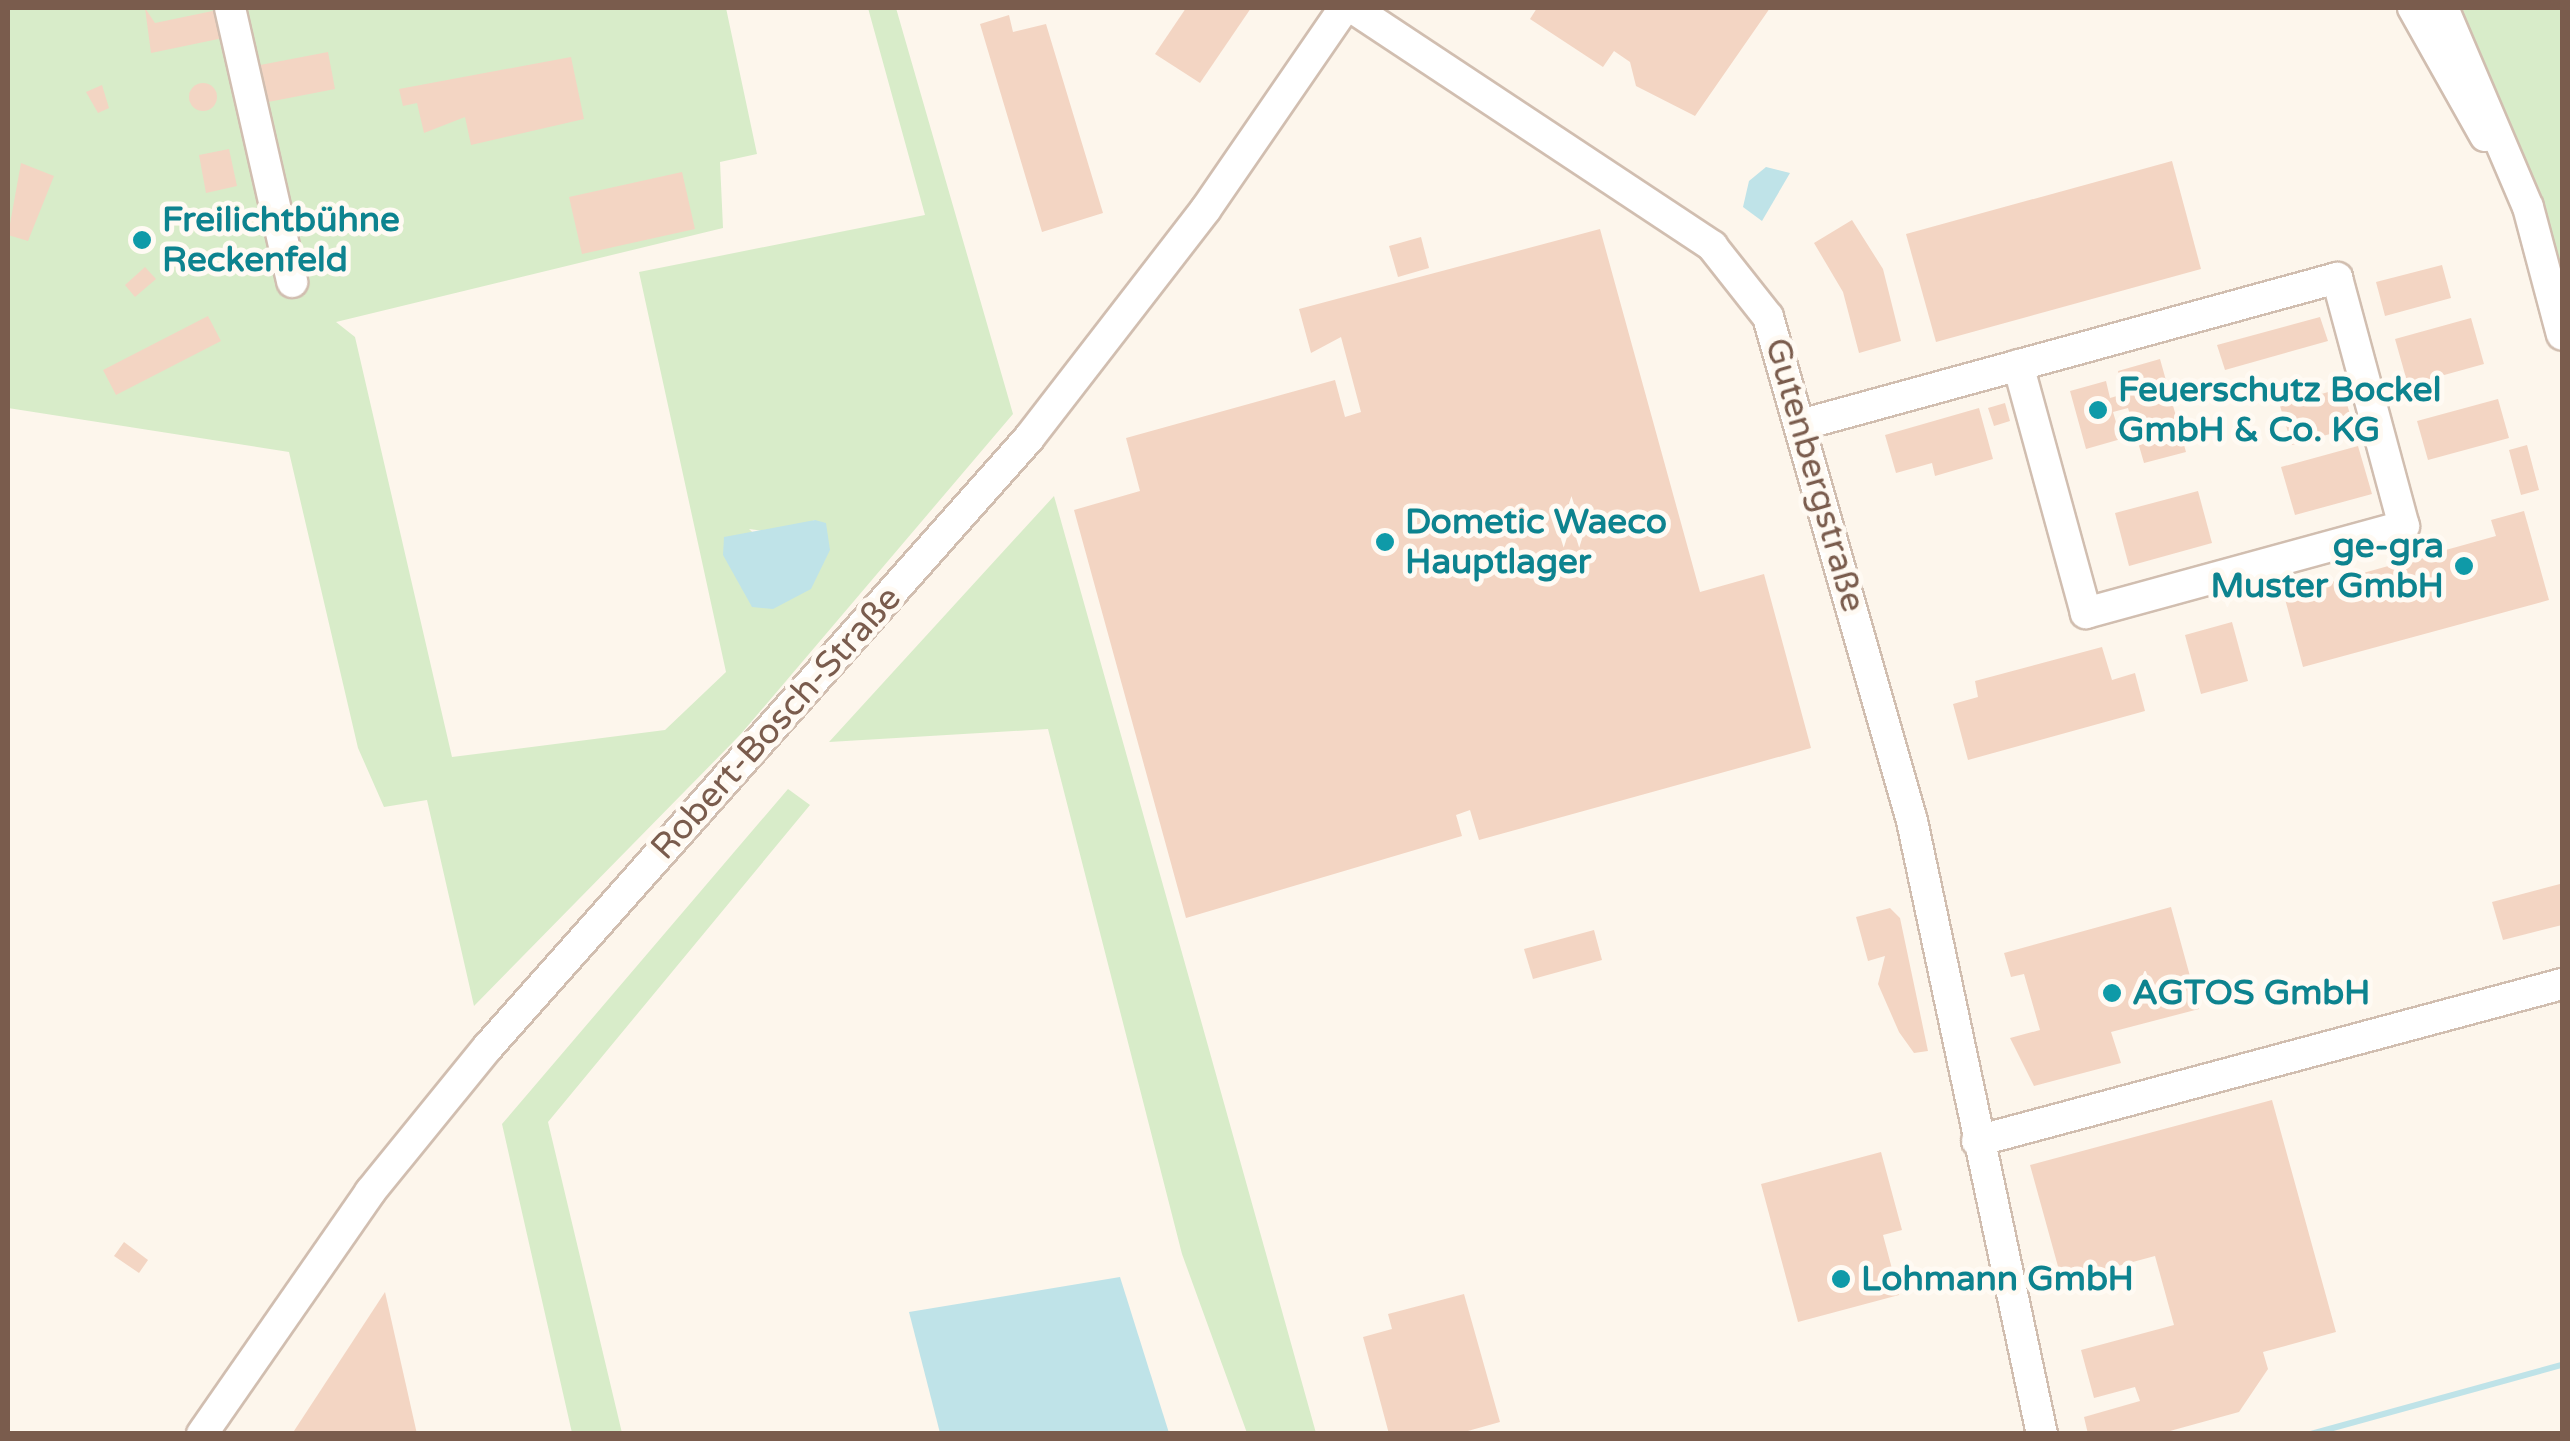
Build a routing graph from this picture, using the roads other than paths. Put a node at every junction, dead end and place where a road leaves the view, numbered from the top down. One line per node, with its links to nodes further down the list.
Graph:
1 (230, 8): 7 (street)
2 (1344, 8): 13 (street, Robert-Bosch-Straße)
3 (1353, 8): 10 (street, Gutenbergstraße)
4 (2413, 8): 6 (street)
5 (2443, 8): 6 (street)
6 (2528, 207): 8 (street)
7 (292, 282)
8 (2562, 334)
9 (2018, 365): 9 (street); 10 (street)
10 (1804, 424): 12 (street, Gutenbergstraße)
11 (2562, 984): 12 (street)
12 (1977, 1142): 14 (street, Gutenbergstraße)
13 (202, 1434)
14 (2042, 1434)

